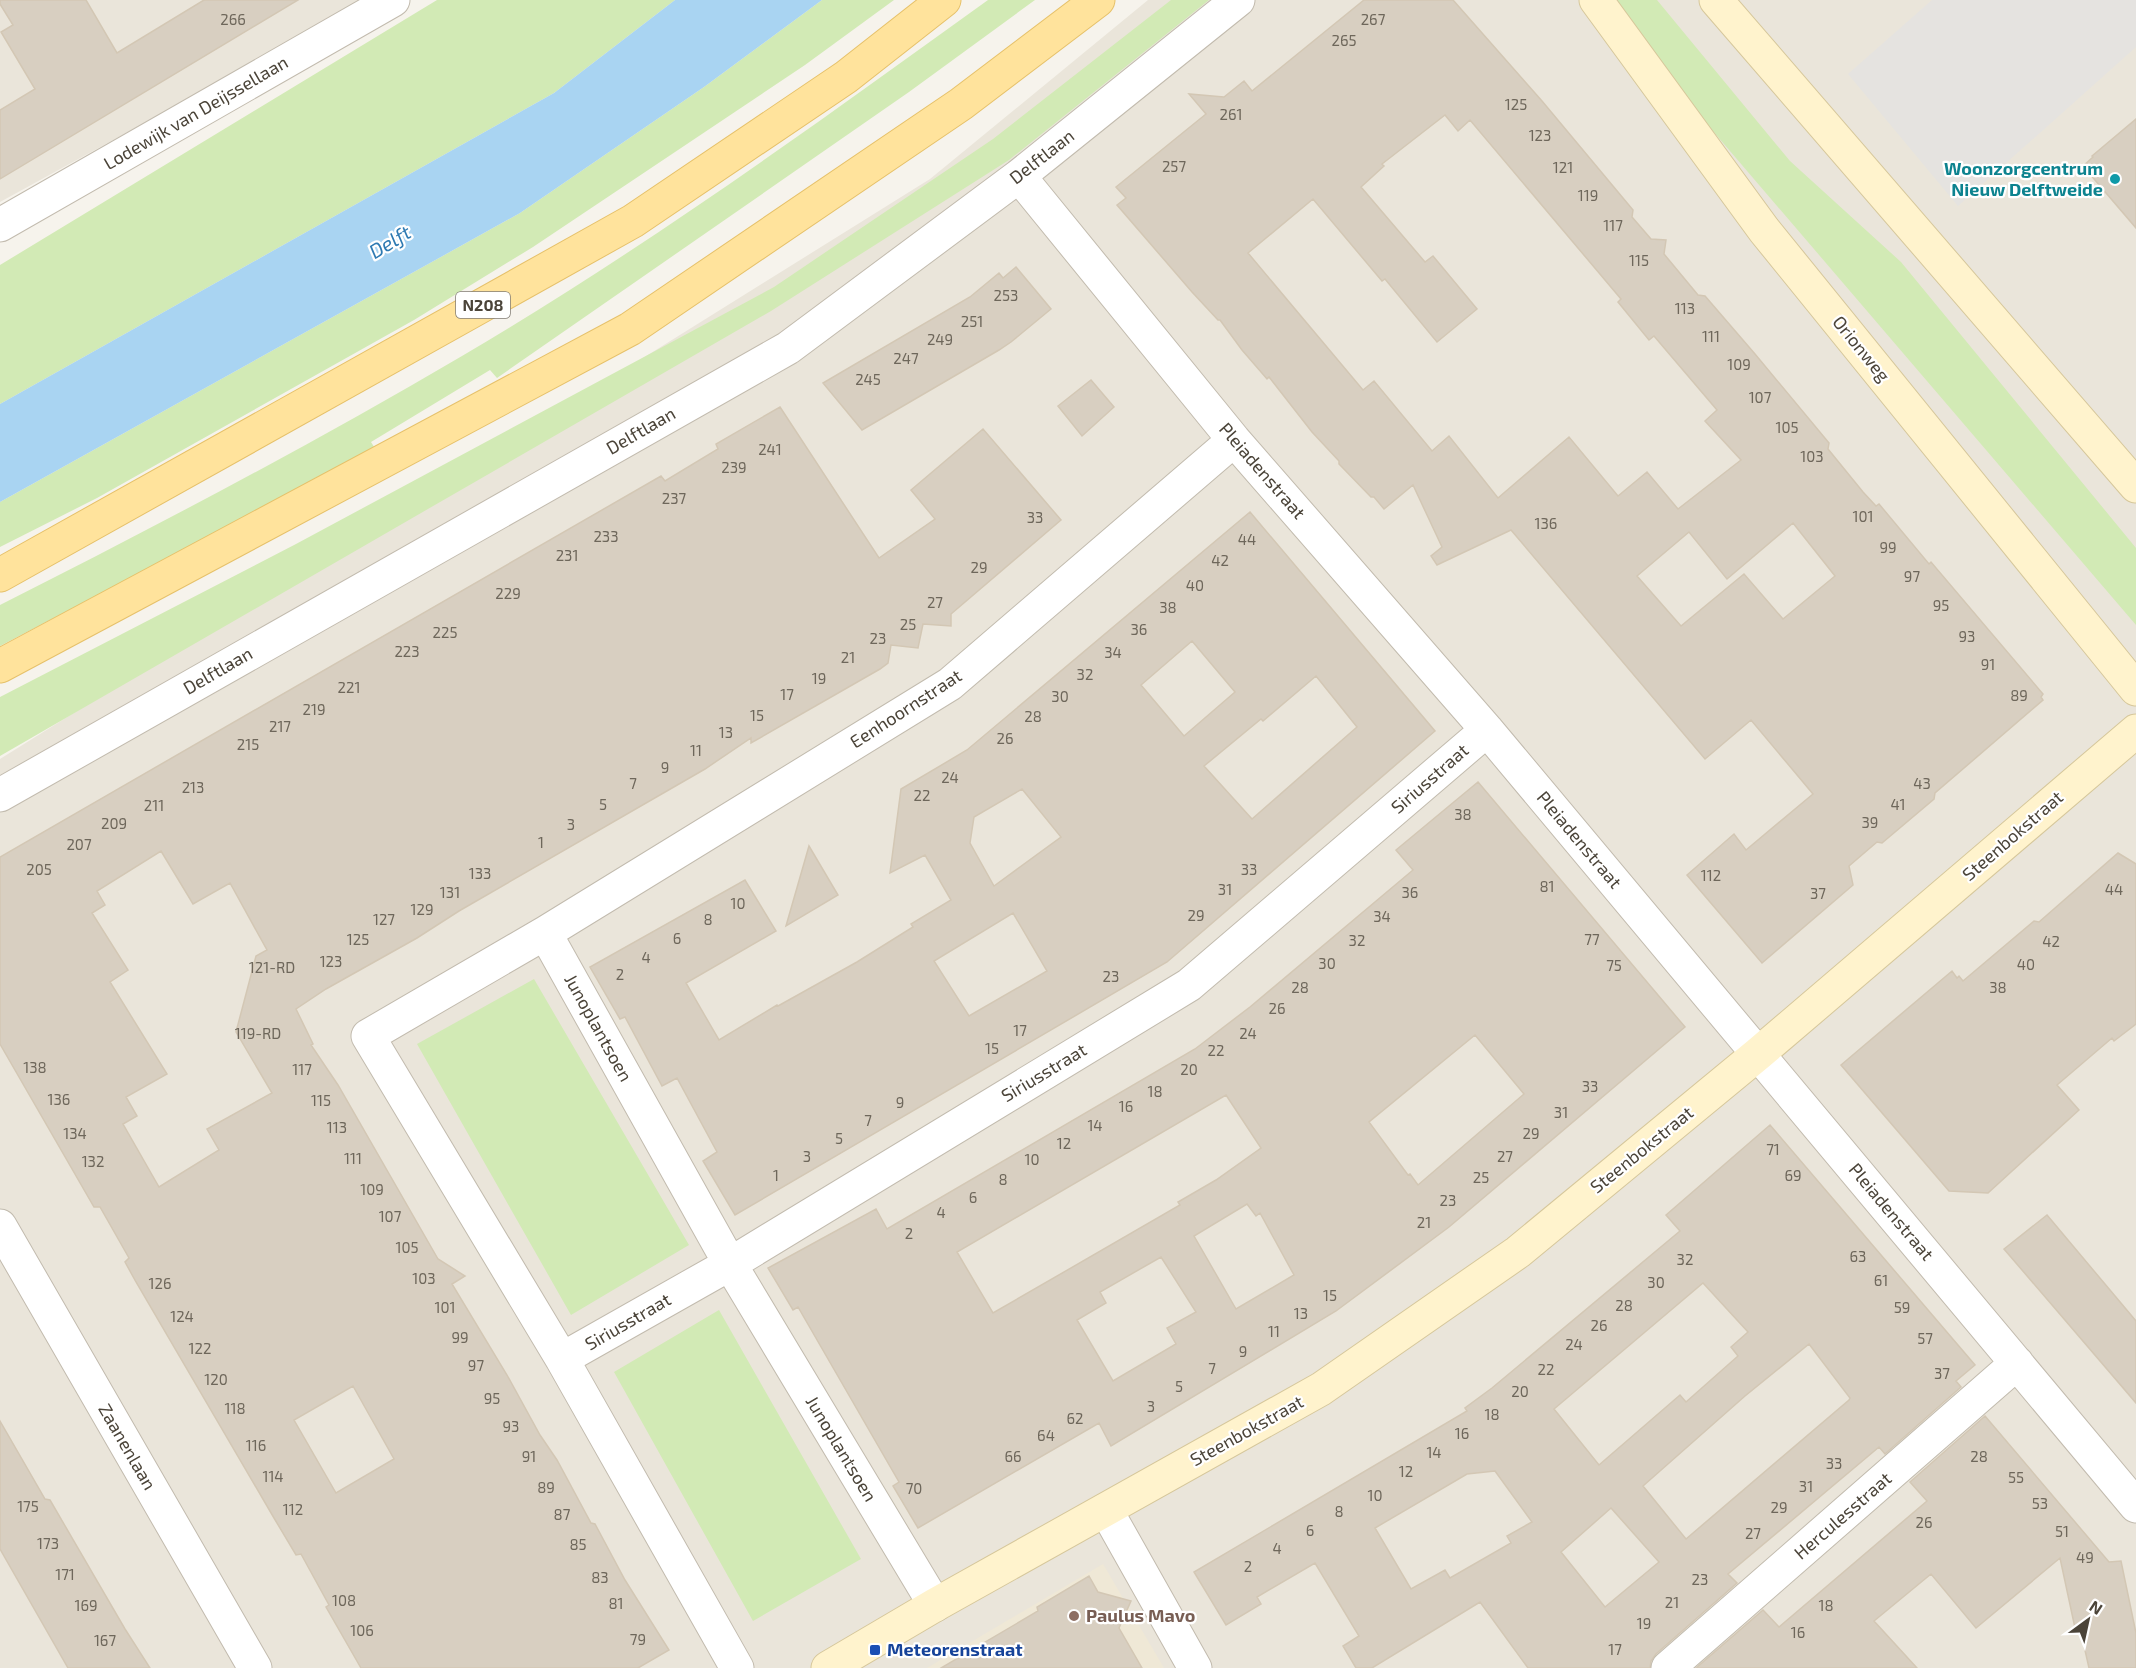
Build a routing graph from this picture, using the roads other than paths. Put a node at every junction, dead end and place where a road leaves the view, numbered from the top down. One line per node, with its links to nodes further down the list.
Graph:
1 (393, 0): 8 (street, Lodewijk van Deijssellaan)
2 (944, 0): 11 (main road, N208)
3 (1098, 0): 12 (main road)
4 (1238, 0): 7 (street, Delftlaan)
5 (1596, 0): 13 (street, Orionweg)
6 (1716, 0): 10 (street)
7 (1019, 176): 9 (street, Pleiadenstraat); 16 (street, Delftlaan)
8 (0, 225)
9 (1234, 440): 14 (street, Pleiadenstraat); 17 (street, Eenhoornstraat)
10 (2136, 486)
11 (0, 575)
12 (0, 666)
13 (2136, 689)
14 (1487, 730): 18 (street, Pleiadenstraat); 20 (street, Siriusstraat)
15 (2136, 731): 18 (street, Steenbokstraat)
16 (0, 795)
17 (545, 933): 20 (street, Junoplantsoen); 21 (street)
18 (1758, 1054): 22 (street, Pleiadenstraat); 24 (street, Steenbokstraat)
19 (0, 1226): 26 (street, Zaanenlaan)
20 (730, 1264): 21 (street, Siriusstraat); 25 (street, Junoplantsoen)
21 (562, 1359): 27 (street)
22 (2017, 1363): 23 (street, Pleiadenstraat); 30 (street, Herculesstraat)
23 (2136, 1506)
24 (1106, 1510): 25 (street); 29 (street)
25 (935, 1605): 28 (street)
26 (255, 1668)
27 (737, 1668)
28 (828, 1668)
29 (1195, 1668)
30 (1668, 1668)

